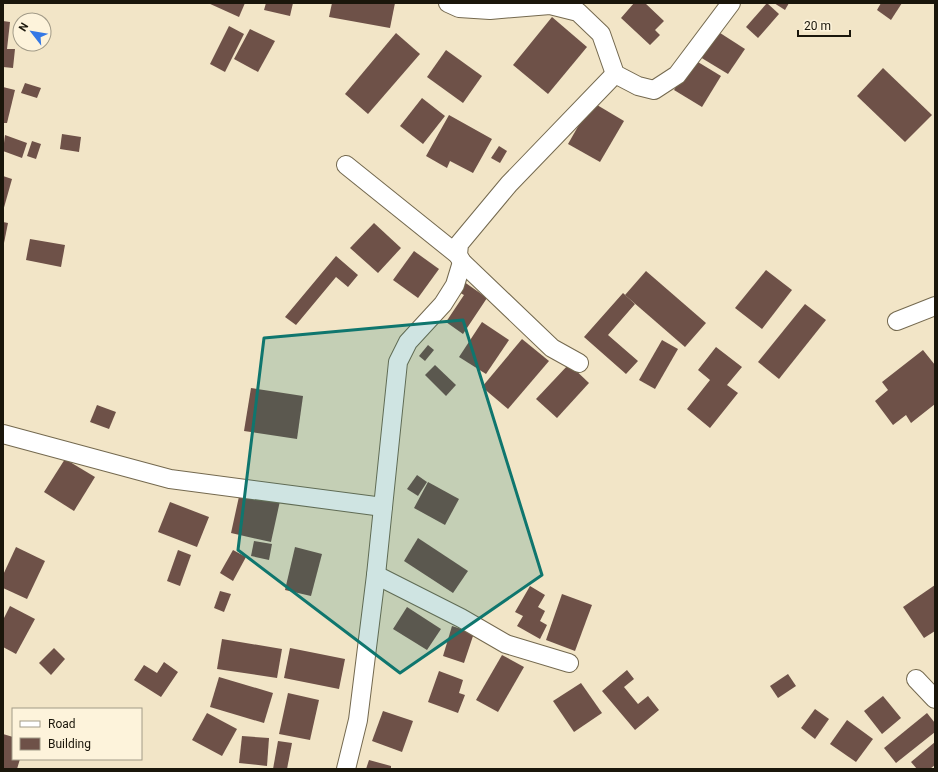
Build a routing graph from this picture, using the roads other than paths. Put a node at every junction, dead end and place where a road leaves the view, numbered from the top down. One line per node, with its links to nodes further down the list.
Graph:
1 (448, 3): 3 (street)
2 (730, 3): 3 (street)
3 (615, 74): 5 (street)
4 (346, 165): 5 (street)
5 (460, 259): 8 (street); 10 (street)
6 (935, 306): 7 (street)
7 (897, 321)
8 (578, 363)
9 (3, 434): 10 (street)
10 (383, 507): 11 (street)
11 (376, 575): 12 (street); 15 (street)
12 (569, 662)
13 (916, 679): 14 (street)
14 (935, 699)
15 (346, 769)

